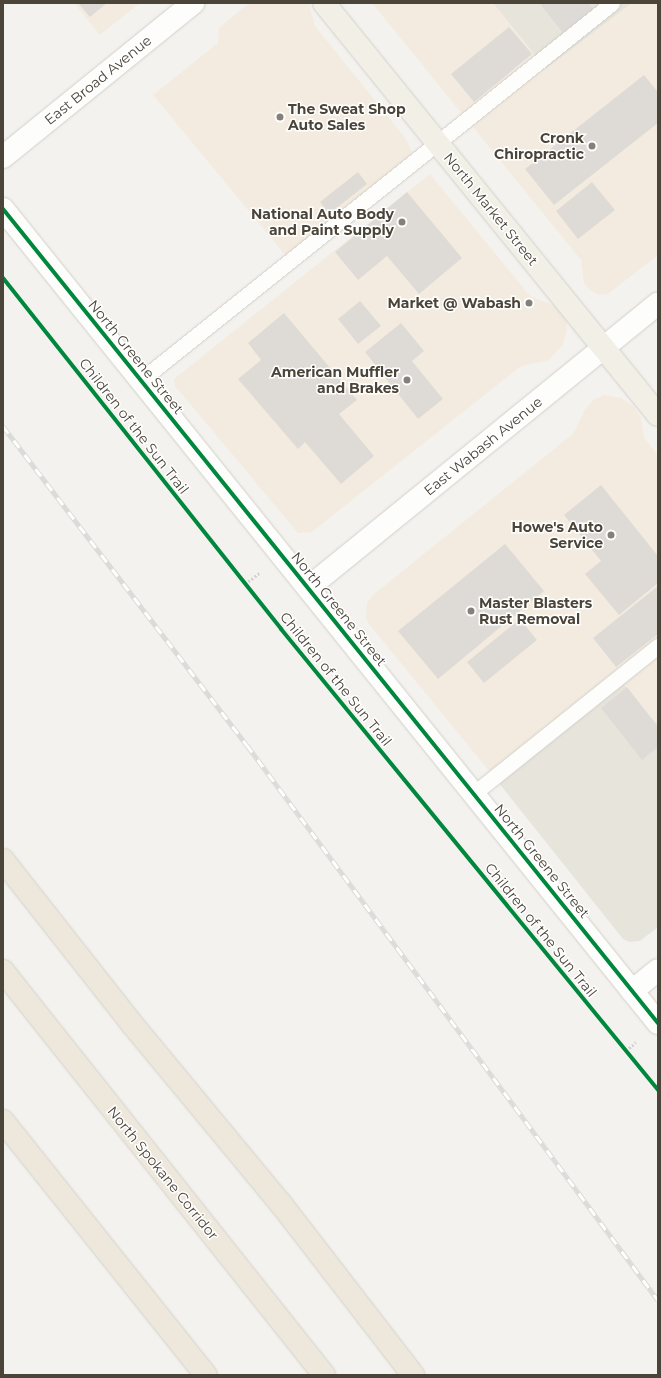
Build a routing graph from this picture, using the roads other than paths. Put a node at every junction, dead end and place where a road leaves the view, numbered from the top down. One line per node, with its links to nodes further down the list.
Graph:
1 (193, 3): 5 (street, East Broad Avenue)
2 (324, 3): 4 (main road, North Market Street)
3 (612, 3): 4 (lane)
4 (437, 143): 8 (main road, North Market Street); 9 (lane)
5 (3, 157)
6 (3, 209): 9 (street, North Greene Street)
7 (658, 304): 8 (street, East Wabash Avenue)
8 (604, 348): 10 (main road, North Market Street); 11 (street, East Wabash Avenue)
9 (141, 380): 11 (street, North Greene Street)
10 (658, 415)
11 (308, 588): 13 (street, North Greene Street)
12 (658, 646): 13 (lane)
13 (473, 794): 17 (street, North Greene Street)
14 (3, 860): 22 (highway)
15 (658, 970): 17 (street)
16 (3, 971): 21 (highway, North Spokane Corridor)
17 (632, 991): 18 (street, North Greene Street)
18 (658, 1023)
19 (3, 1121): 20 (highway)
20 (206, 1375)
21 (324, 1375)
22 (413, 1375)

